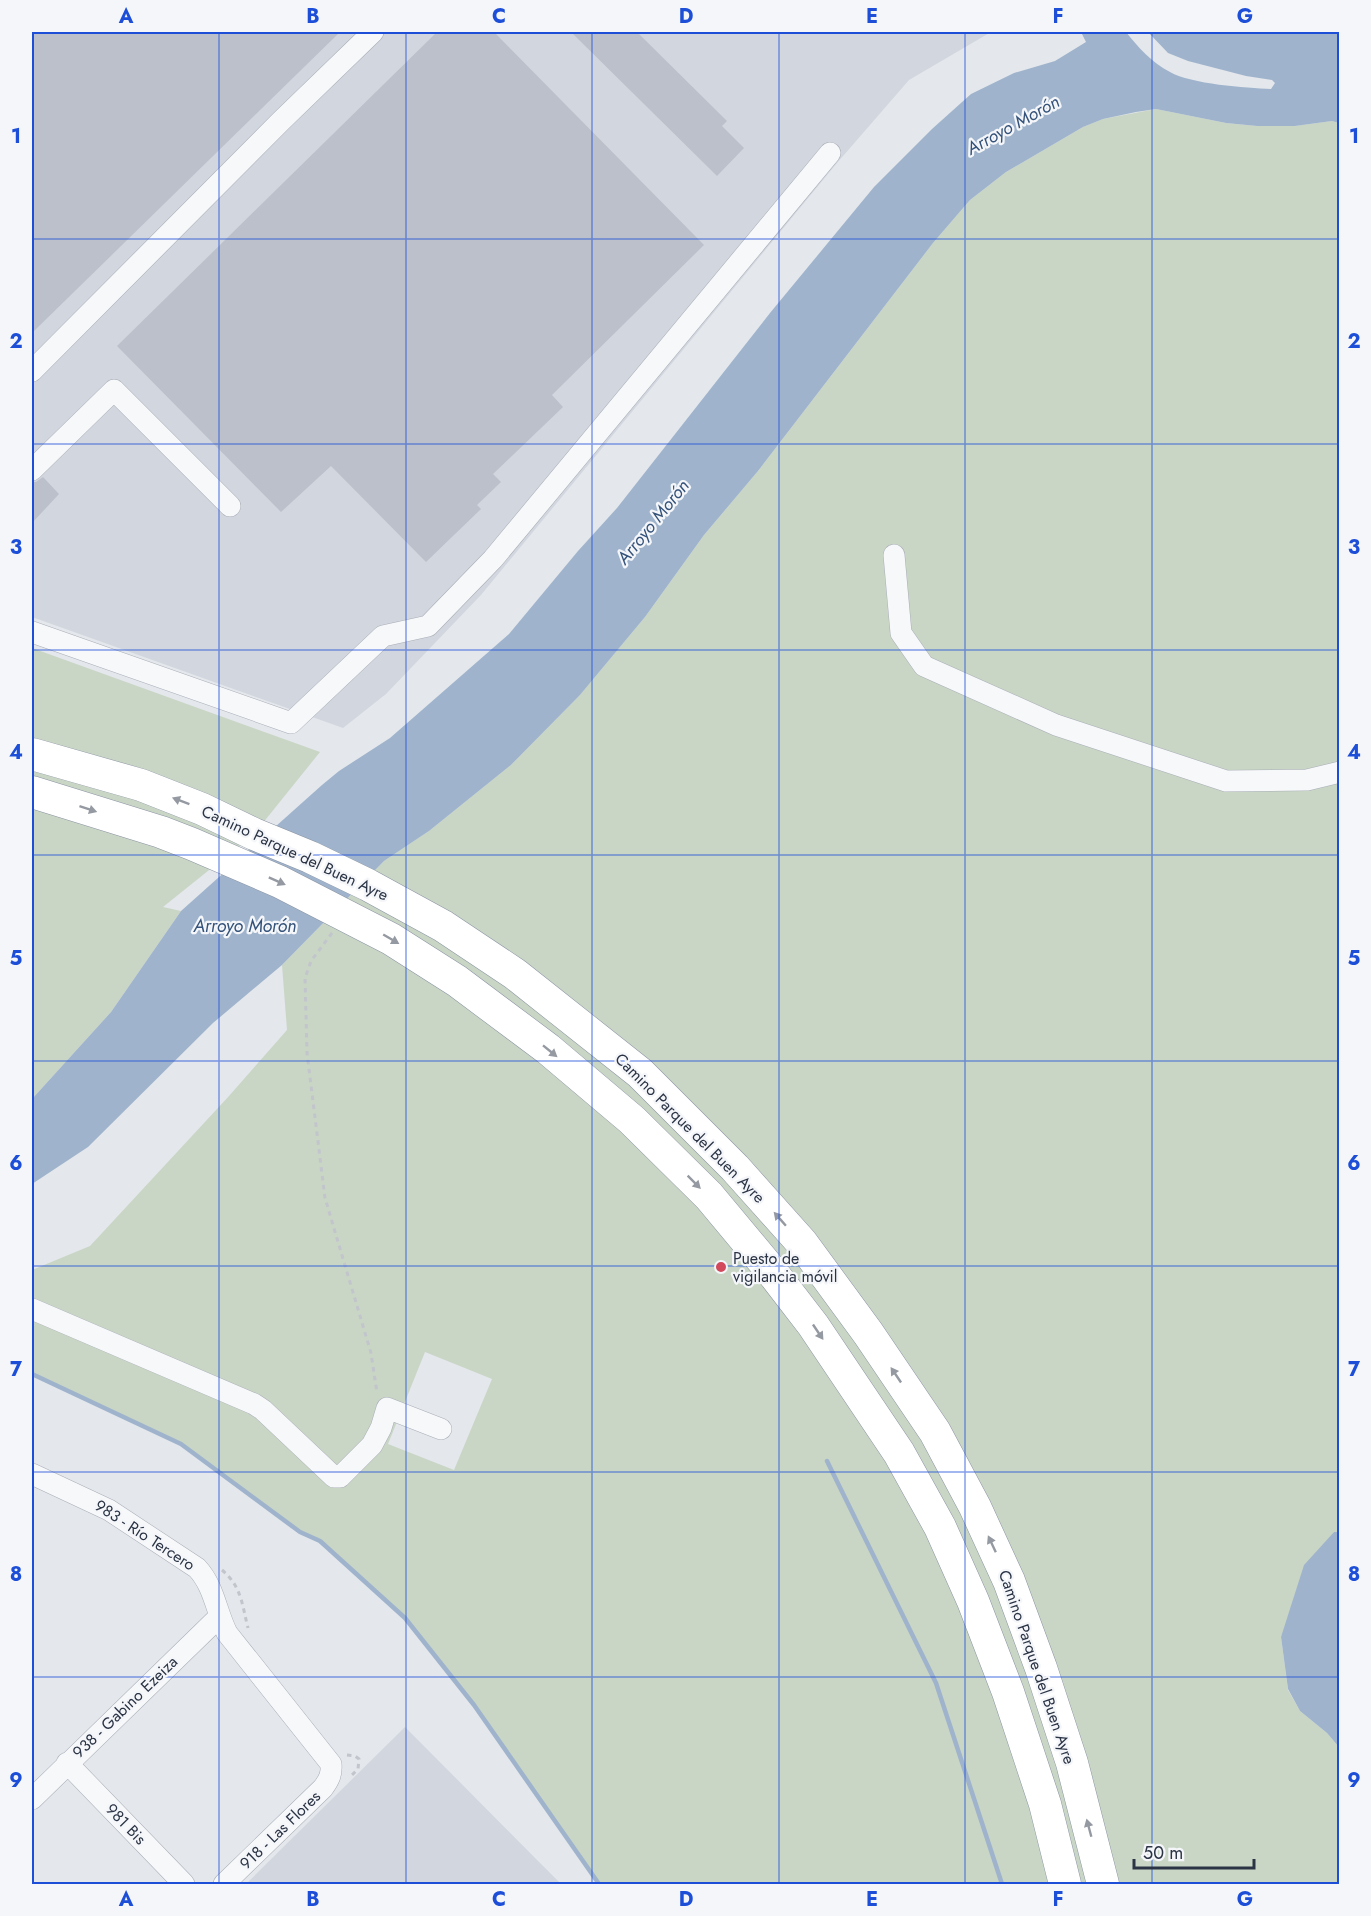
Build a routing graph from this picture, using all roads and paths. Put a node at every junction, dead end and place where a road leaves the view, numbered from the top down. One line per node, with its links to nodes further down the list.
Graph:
1 (373, 32): 3 (street)
2 (830, 153): 7 (street)
3 (32, 371)
4 (32, 470): 5 (street)
5 (230, 506)
6 (894, 555): 10 (street)
7 (32, 632)
8 (32, 738): 11 (highway)
9 (32, 754): 11 (highway, Camino Parque del Buen Ayre)
10 (1340, 772)
11 (141, 785): 25 (highway, Camino Parque del Buen Ayre, one-way to 11)
12 (32, 792): 13 (highway, Camino Parque del Buen Ayre, one-way to 13)
13 (340, 912): 15 (path); 24 (highway, Camino Parque del Buen Ayre, one-way to 24)
14 (32, 1308): 16 (street)
15 (377, 1394)
16 (441, 1429)
17 (32, 1474): 18 (street, 983 - Río Tercero)
18 (219, 1617): 19 (street, 938 - Gabino Ezeiza); 20 (street, 983 - Río Tercero)
19 (67, 1763): 21 (street, 938 - Gabino Ezeiza); 22 (street, 981 Bis)
20 (331, 1772): 23 (street, 918 - Las Flores)
21 (32, 1799)
22 (184, 1884)
23 (224, 1884)
24 (1065, 1884)
25 (1103, 1884)

